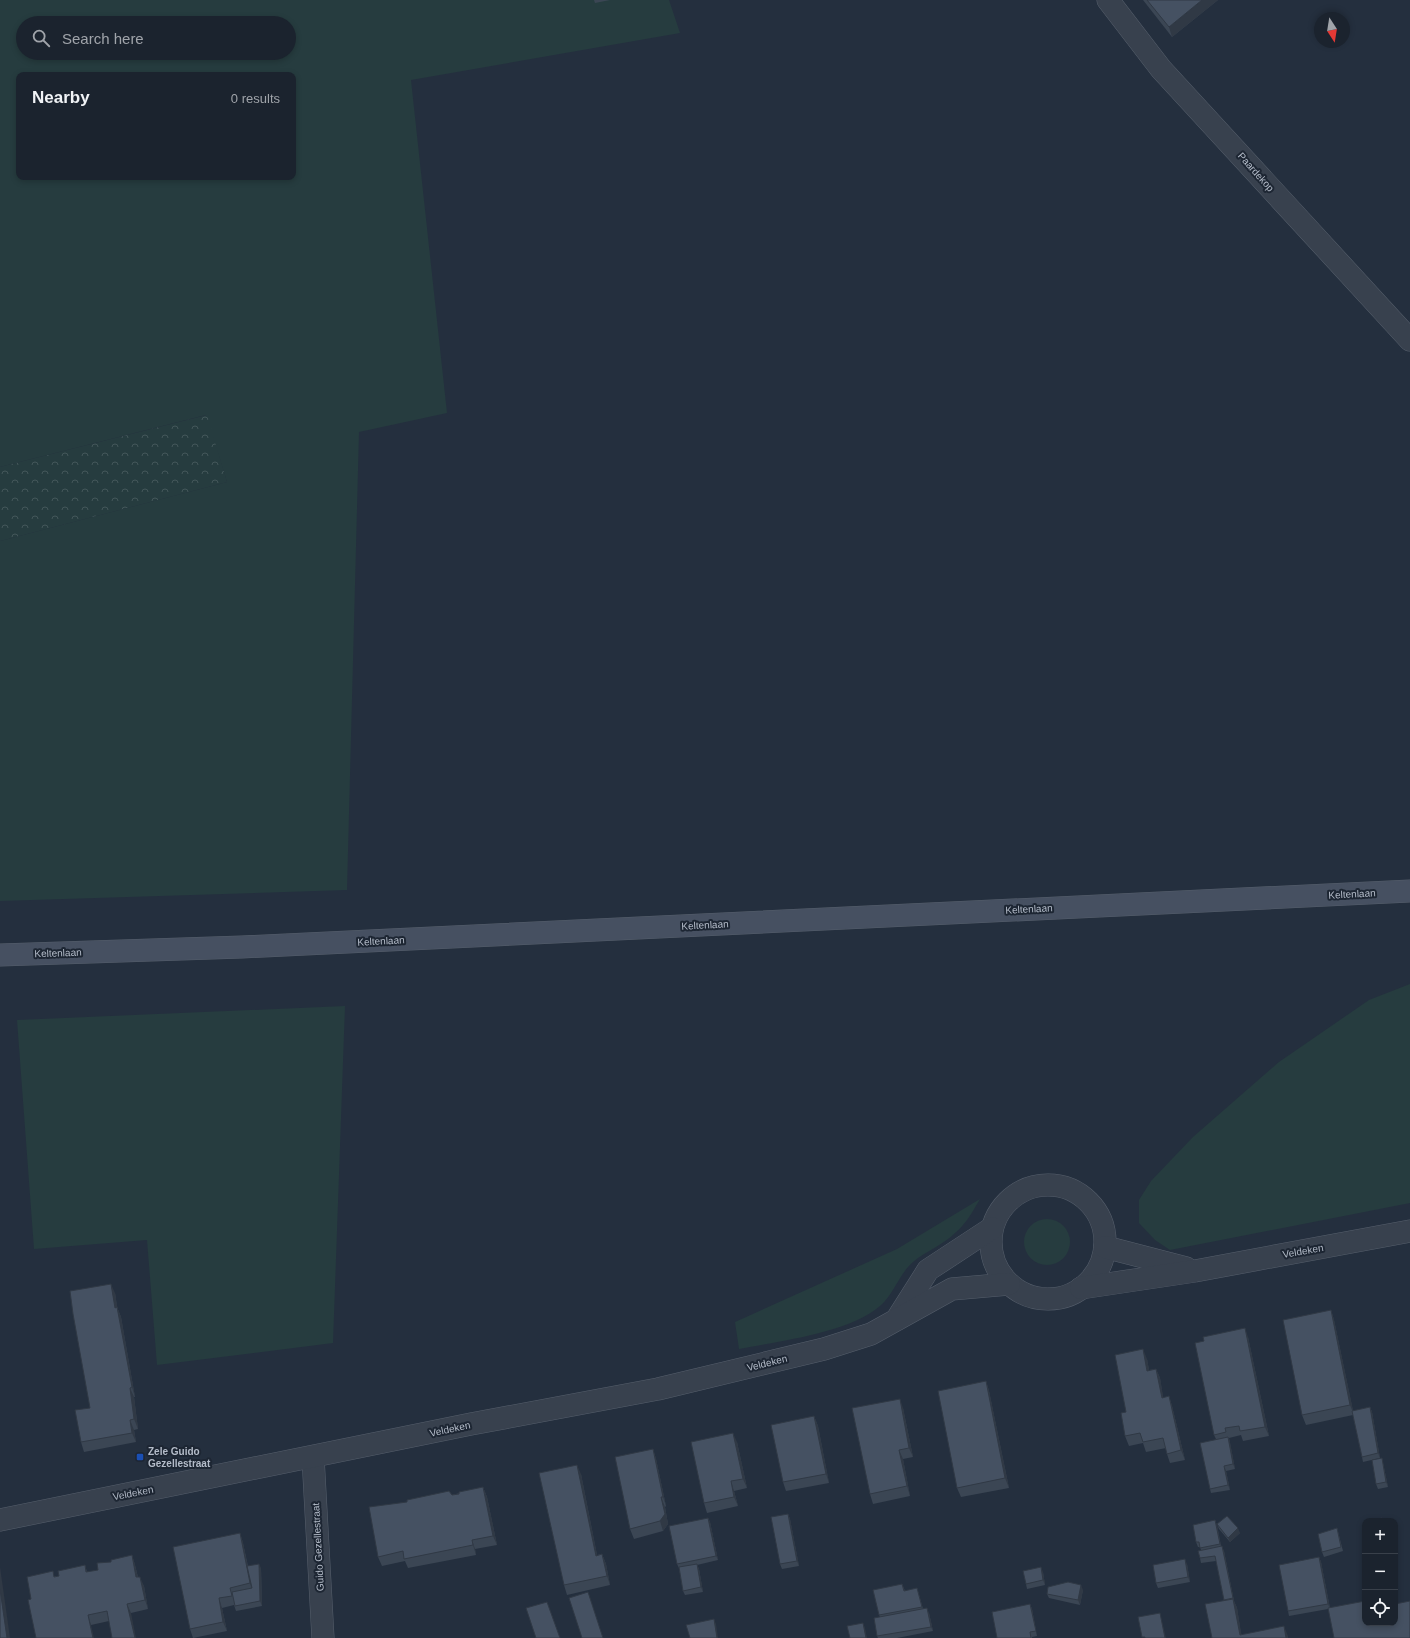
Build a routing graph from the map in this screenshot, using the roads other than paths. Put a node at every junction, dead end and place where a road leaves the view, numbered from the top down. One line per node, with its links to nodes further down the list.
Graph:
1 (1108, 0): 2 (street, Paardekop)
2 (1410, 340)
3 (1410, 891): 4 (main road, Keltenlaan)
4 (0, 955)
5 (992, 1228): 7 (street, Veldeken); 9 (street, Veldeken); 11 (street, Veldeken)
6 (1410, 1231): 8 (street, Veldeken)
7 (1105, 1247): 8 (street, Veldeken); 10 (street, Veldeken)
8 (1195, 1271): 10 (street, Veldeken)
9 (1009, 1284): 10 (street, Veldeken); 11 (street, Veldeken)
10 (1081, 1288)
11 (895, 1321): 12 (street, Veldeken)
12 (313, 1457): 13 (street, Veldeken); 14 (street, Guido Gezellestraat)
13 (0, 1520)
14 (323, 1638)

